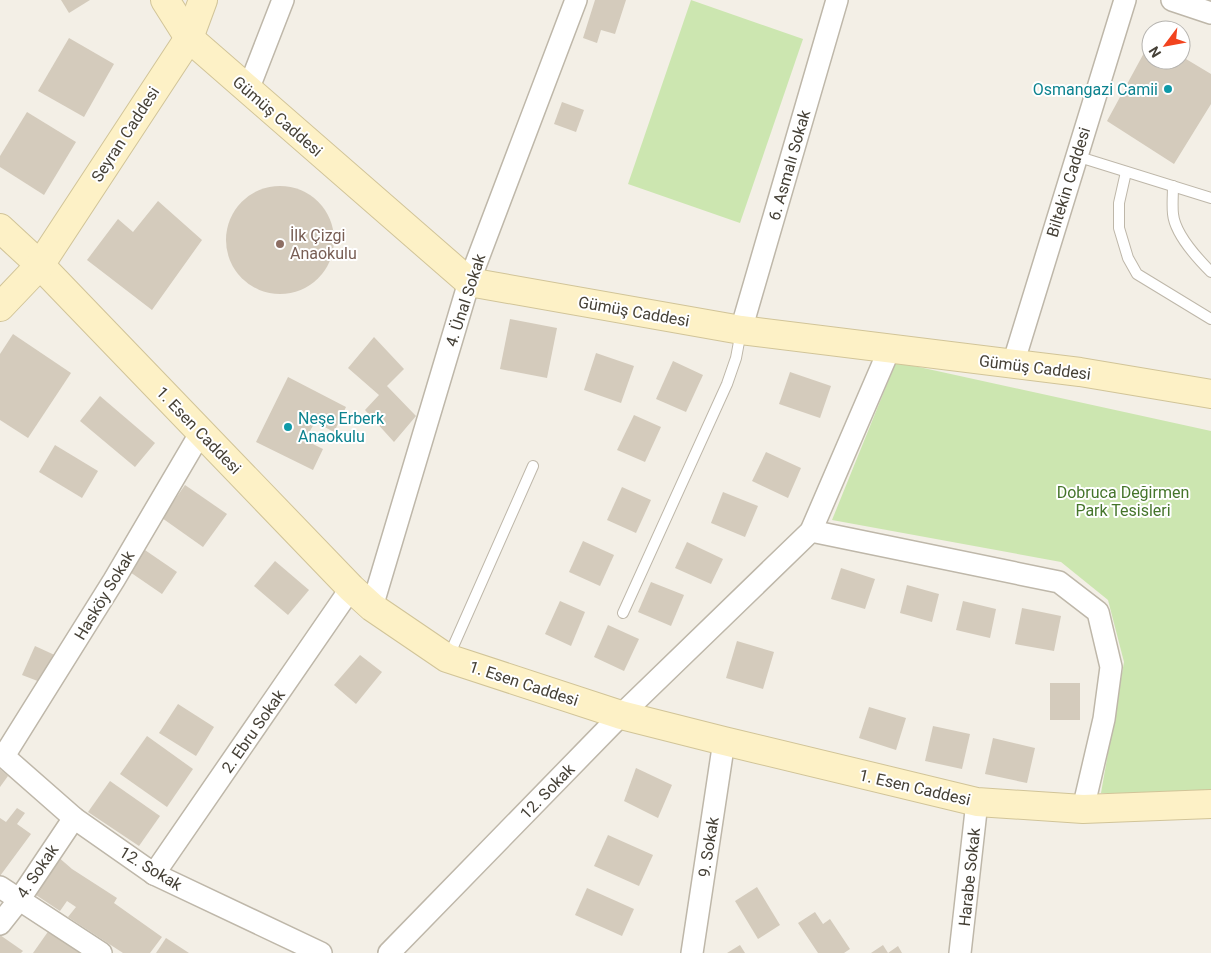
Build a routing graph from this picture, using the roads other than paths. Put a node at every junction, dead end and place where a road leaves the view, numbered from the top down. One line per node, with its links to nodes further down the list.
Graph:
1 (165, 0): 9 (street, Gümüş Caddesi)
2 (203, 0): 9 (street, Seyran Caddesi)
3 (283, 0): 10 (street)
4 (576, 0): 18 (street, 4. Ünal Sokak)
5 (837, 0): 21 (street, 6. Asmalı Sokak)
6 (1125, 0): 11 (street, Biltekin Caddesi)
7 (1172, 0): 8 (street)
8 (1211, 13)
9 (189, 38): 10 (street, Gümüş Caddesi); 16 (street, Seyran Caddesi)
10 (248, 90): 18 (street, Gümüş Caddesi)
11 (1076, 156): 12 (lane); 23 (street, Biltekin Caddesi)
12 (1126, 172): 13 (lane); 20 (lane)
13 (1173, 186): 14 (lane); 17 (lane)
14 (1211, 198)
15 (0, 228): 16 (street, 1. Esen Caddesi)
16 (40, 264): 19 (street, Seyran Caddesi); 25 (street, 1. Esen Caddesi)
17 (1211, 272)
18 (469, 282): 21 (street, Gümüş Caddesi); 29 (street, 4. Ünal Sokak)
19 (0, 307)
20 (1211, 319)
21 (741, 330): 22 (street, Gümüş Caddesi); 30 (lane)
22 (889, 350): 23 (street, Gümüş Caddesi); 27 (street)
23 (1013, 364): 24 (street, Gümüş Caddesi)
24 (1211, 394)
25 (201, 432): 28 (street, 1. Esen Caddesi); 34 (street, Hasköy Sokak)
26 (533, 466): 31 (lane)
27 (811, 531): 32 (street, 12. Sokak); 37 (street)
28 (351, 588): 29 (street, 1. Esen Caddesi); 39 (street, 2. Ebru Sokak)
29 (372, 607): 31 (street, 1. Esen Caddesi)
30 (623, 613)
31 (447, 658): 32 (street, 1. Esen Caddesi)
32 (621, 715): 33 (street, 1. Esen Caddesi); 45 (street, 12. Sokak)
33 (724, 741): 35 (street, 1. Esen Caddesi); 46 (street, 9. Sokak)
34 (2, 755): 38 (street, 12. Sokak)
35 (977, 802): 37 (street, 1. Esen Caddesi); 47 (street, Harabe Sokak)
36 (1211, 804): 37 (street, 1. Esen Caddesi)
37 (1083, 809)
38 (74, 818): 39 (street, 12. Sokak); 41 (street, 4. Sokak)
39 (154, 874): 44 (street, 12. Sokak)
40 (0, 887): 41 (street)
41 (19, 900): 42 (street, 4. Sokak); 43 (street)
42 (0, 924)
43 (92, 951)
44 (322, 953)
45 (389, 953)
46 (692, 953)
47 (960, 953)

